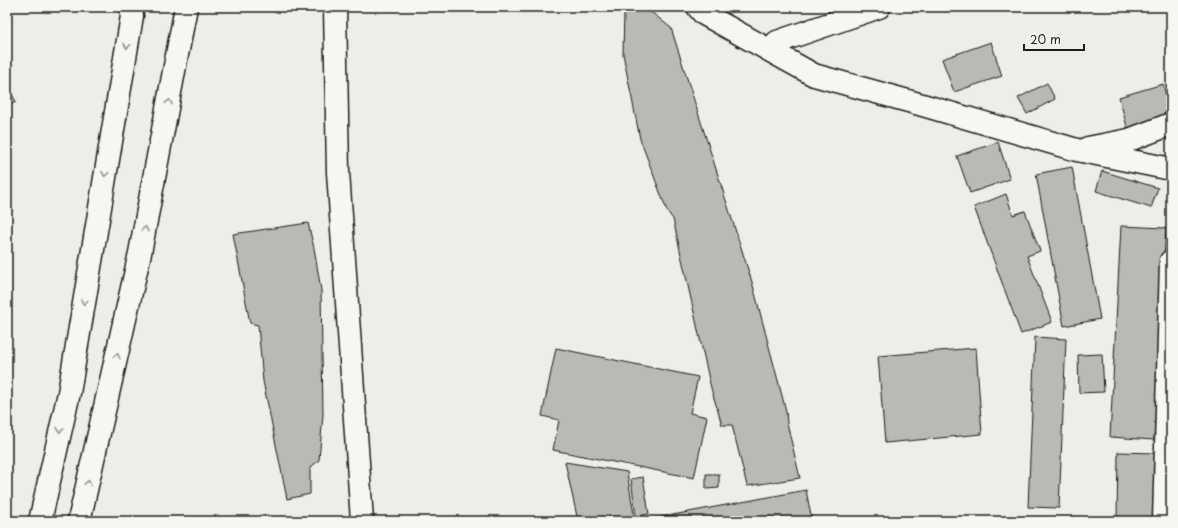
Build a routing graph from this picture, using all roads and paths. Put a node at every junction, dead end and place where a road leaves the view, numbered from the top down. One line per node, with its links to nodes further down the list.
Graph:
1 (132, 7): 11 (street, one-way to 11)
2 (186, 7): 12 (street, one-way to 2)
3 (335, 7): 13 (street)
4 (698, 7): 6 (street)
5 (879, 7): 6 (street)
6 (770, 50): 8 (street)
7 (1171, 124): 8 (street)
8 (1077, 150): 9 (street)
9 (1171, 169)
10 (1171, 261): 14 (street)
11 (40, 521)
12 (79, 521)
13 (362, 521)
14 (1164, 521)

